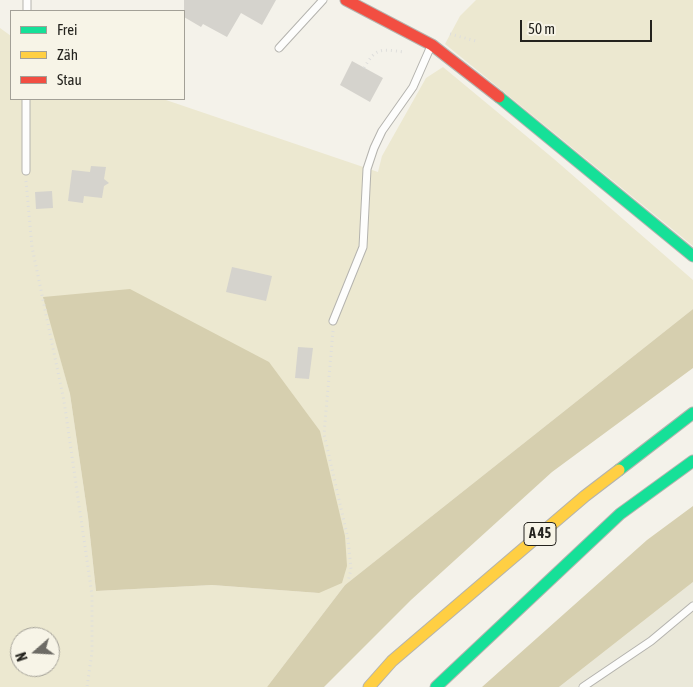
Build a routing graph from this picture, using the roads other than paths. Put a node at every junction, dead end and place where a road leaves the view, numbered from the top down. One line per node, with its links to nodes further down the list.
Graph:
1 (323, 0): 3 (lane)
2 (346, 0): 4 (main road)
3 (279, 48)
4 (429, 51): 7 (main road); 8 (lane)
5 (26, 100): 6 (lane)
6 (26, 172)
7 (693, 256)
8 (333, 321)
9 (693, 413): 12 (main road, A 45)
10 (693, 461): 13 (main road, A 45)
11 (693, 606): 14 (lane)
12 (369, 687)
13 (436, 687)
14 (583, 687)

